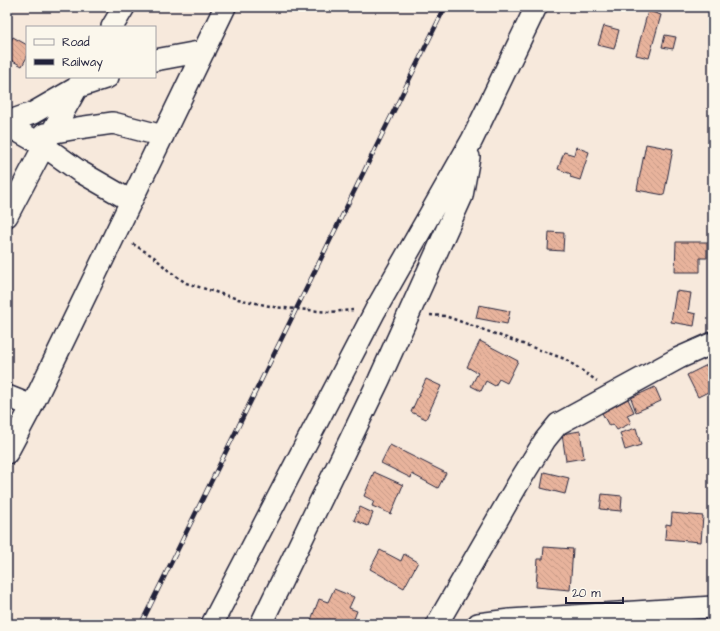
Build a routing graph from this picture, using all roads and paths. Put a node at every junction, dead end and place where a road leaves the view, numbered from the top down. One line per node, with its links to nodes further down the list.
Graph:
1 (124, 7): 4 (street)
2 (225, 7): 5 (street)
3 (536, 7): 13 (street)
4 (113, 26)
5 (204, 51): 6 (street); 11 (street)
6 (156, 60)
7 (103, 78): 8 (street)
8 (81, 82): 9 (street); 12 (street)
9 (7, 122)
10 (7, 125): 12 (street)
11 (163, 136): 12 (street); 14 (street)
12 (42, 139): 14 (street); 15 (street)
13 (472, 140): 17 (street); 18 (street)
14 (131, 201): 16 (street)
15 (7, 216)
16 (114, 236): 19 (path); 24 (street)
17 (409, 251): 18 (street); 19 (street)
18 (424, 280): 20 (street)
19 (375, 311): 27 (street)
20 (409, 314): 22 (path); 28 (street)
21 (713, 343): 22 (street)
22 (614, 394): 29 (street)
23 (7, 396): 24 (street)
24 (32, 406): 25 (street)
25 (7, 453)
26 (713, 607): 30 (street)
27 (212, 624)
28 (261, 624)
29 (437, 624)
30 (478, 624)

